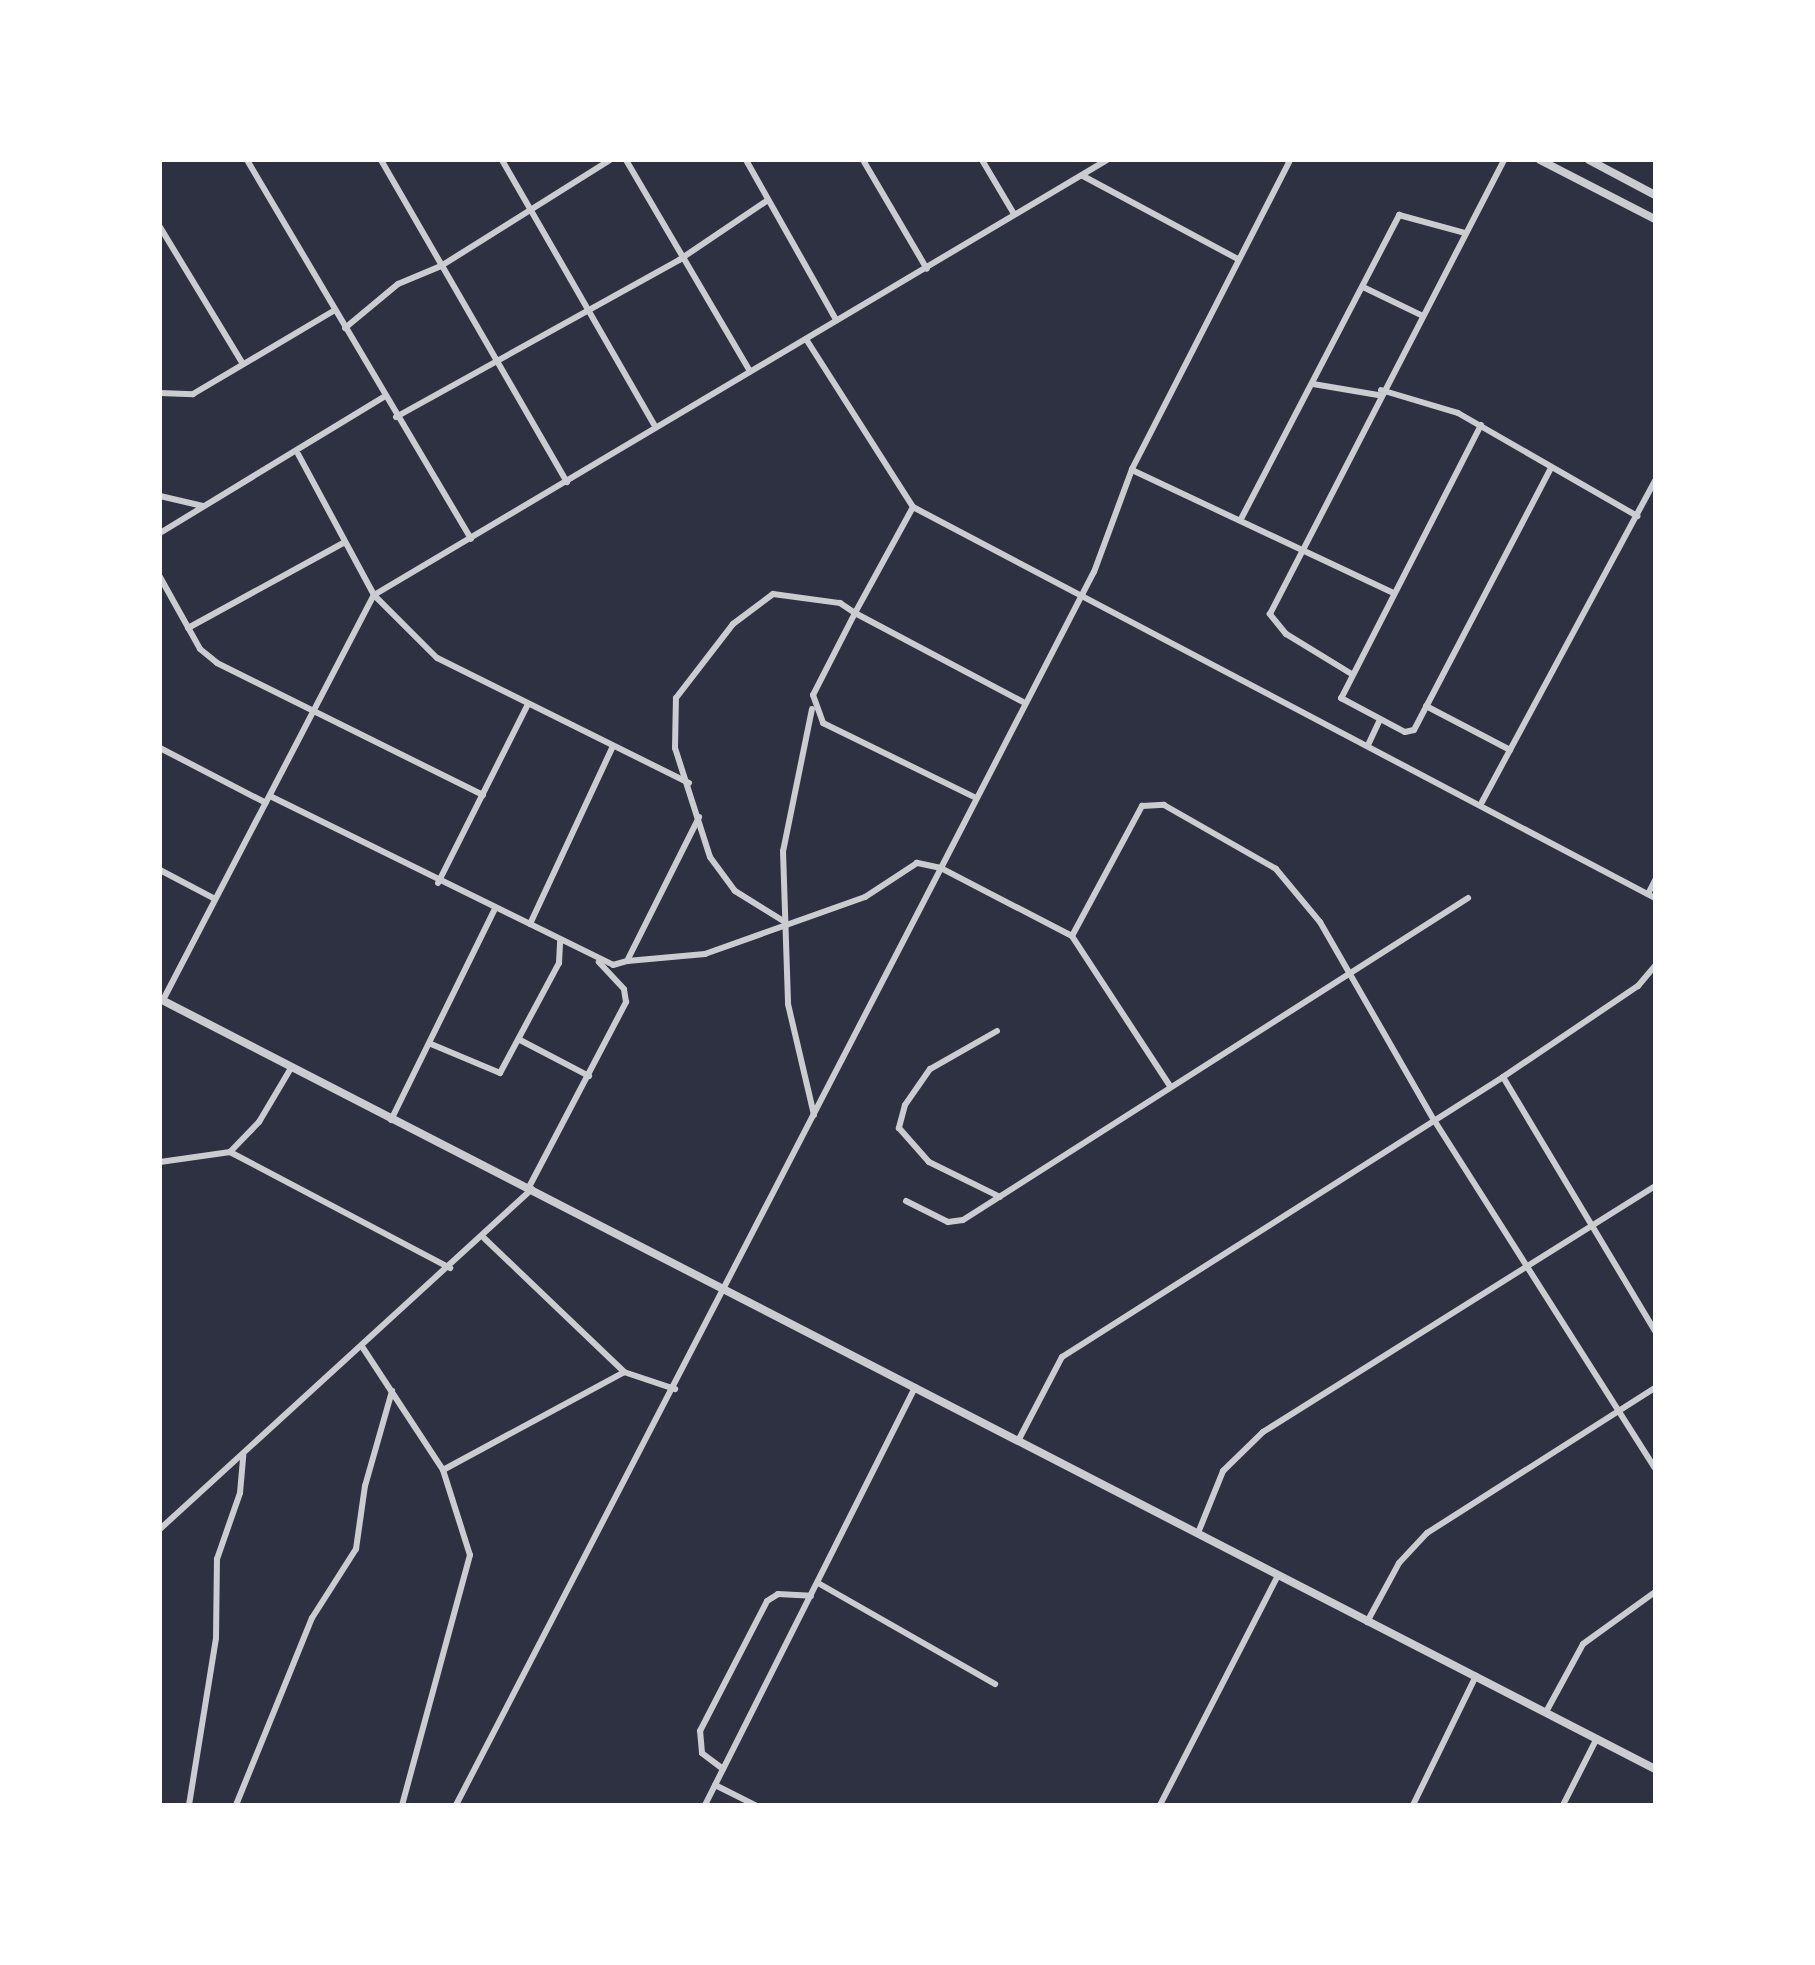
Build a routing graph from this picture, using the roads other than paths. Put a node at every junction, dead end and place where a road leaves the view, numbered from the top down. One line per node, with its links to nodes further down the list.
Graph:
1 (247, 160): 27 (street)
2 (502, 160): 17 (street)
3 (610, 160): 17 (street)
4 (626, 160): 23 (street)
5 (746, 160): 16 (street)
6 (863, 160): 25 (street)
7 (982, 160): 18 (street)
8 (1107, 160): 14 (street)
9 (1290, 160): 22 (street)
10 (1504, 160): 21 (street)
11 (1540, 160): 19 (street)
12 (1589, 160): 15 (street)
13 (383, 161): 24 (street)
14 (1084, 176): 18 (street); 22 (street)
15 (1655, 195)
16 (768, 200): 23 (street); 30 (street)
17 (531, 210): 24 (street); 28 (street)
18 (1014, 214): 25 (street)
19 (1655, 219)
20 (160, 227): 34 (street)
21 (1465, 232): 26 (street); 29 (street)
22 (1238, 259): 45 (street)
23 (679, 260): 28 (street); 35 (street)
24 (441, 266): 31 (street); 33 (street)
25 (927, 268): 30 (street)
26 (1362, 287): 29 (street); 36 (street)
27 (335, 310): 31 (street); 34 (street)
28 (588, 310): 33 (street); 42 (street)
29 (1421, 315): 38 (street)
30 (836, 321): 32 (street)
31 (345, 328): 39 (street)
32 (806, 340): 35 (street); 50 (street)
33 (497, 359): 40 (street); 47 (street)
34 (243, 364): 37 (street)
35 (750, 371): 42 (street)
36 (1312, 384): 38 (street); 52 (street)
37 (160, 393)
38 (1379, 393): 41 (street); 56 (street)
39 (384, 397): 40 (street); 43 (street)
40 (396, 417): 54 (street)
41 (1480, 425): 44 (street); 58 (street)
42 (655, 426): 47 (street)
43 (298, 454): 49 (street); 55 (street)
44 (1550, 468): 51 (street); 66 (street)
45 (1132, 470): 52 (street); 60 (street)
46 (1655, 481): 51 (street)
47 (567, 482): 54 (street)
48 (160, 496): 49 (street)
49 (204, 506): 53 (street)
50 (914, 508): 60 (street); 61 (street)
51 (1637, 516): 73 (street)
52 (1241, 519): 56 (street)
53 (160, 532)
54 (471, 539): 59 (street)
55 (343, 542): 59 (street); 62 (street)
56 (1302, 549): 58 (street); 63 (street)
57 (160, 577): 62 (street)
58 (1393, 593): 63 (street)
59 (374, 595): 65 (street); 68 (street)
60 (1080, 595): 64 (street); 70 (street)
61 (855, 613): 64 (street); 67 (street); 74 (street)
62 (188, 628): 68 (street)
63 (1350, 674): 69 (street)
64 (1022, 702): 76 (street)
65 (528, 704): 71 (street); 75 (street)
66 (1426, 706): 69 (street); 73 (street)
67 (812, 708): 76 (street); 88 (street)
68 (310, 710): 75 (street); 77 (street)
69 (1380, 719): 70 (street)
70 (1369, 744): 78 (street)
71 (613, 746): 74 (street); 89 (street)
72 (160, 748): 77 (street)
73 (1510, 750): 78 (street)
74 (689, 783): 79 (street)
75 (483, 795): 83 (street)
76 (974, 797): 80 (street)
77 (268, 799): 83 (street); 85 (street)
78 (1482, 802): 84 (street)
79 (700, 816): 88 (street); 93 (street)
80 (942, 868): 88 (street); 90 (street); 104 (street)
81 (160, 870): 85 (street)
82 (1655, 880): 84 (street)
83 (438, 883): 87 (street)
84 (1651, 896)
85 (215, 898): 96 (street)
86 (1468, 898): 95 (street)
87 (495, 908): 89 (street); 99 (street)
88 (785, 922): 93 (street); 104 (street)
89 (530, 924): 91 (street)
90 (1072, 936): 95 (street); 103 (street)
91 (560, 940): 92 (street); 98 (street)
92 (598, 961): 93 (street); 101 (street)
93 (627, 961)
94 (1655, 966): 102 (street)
95 (1349, 972): 103 (street); 105 (street)
96 (161, 999): 100 (street)
97 (997, 1030): 111 (street)
98 (520, 1040): 99 (street); 101 (street)
99 (430, 1044): 106 (street)
100 (291, 1068): 106 (street); 107 (street)
101 (589, 1076): 110 (street)
102 (1503, 1077): 105 (street); 113 (street)
103 (1170, 1086): 111 (street)
104 (815, 1117): 117 (street)
105 (1434, 1120): 115 (street); 126 (street)
106 (390, 1121): 110 (street)
107 (230, 1152): 108 (street); 116 (street)
108 (160, 1162)
109 (1655, 1186): 113 (street)
110 (530, 1188): 114 (street); 117 (street)
111 (1000, 1197): 112 (street)
112 (906, 1201)
113 (1590, 1228): 115 (street); 118 (street)
114 (484, 1238): 116 (street); 120 (street)
115 (1529, 1267): 125 (street); 131 (street)
116 (450, 1268): 119 (street)
117 (727, 1291): 121 (street); 123 (street)
118 (1655, 1332)
119 (363, 1348): 124 (street); 127 (street)
120 (624, 1372): 123 (street); 129 (street)
121 (915, 1388): 126 (street); 133 (street)
122 (1655, 1388): 125 (street)
123 (675, 1389): 147 (street)
124 (393, 1390): 129 (street); 145 (street)
125 (1616, 1409): 128 (street); 136 (street)
126 (1018, 1441): 131 (street)
127 (243, 1455): 130 (street); 144 (street)
128 (1655, 1468)
129 (443, 1470): 146 (street)
130 (160, 1529)
131 (1198, 1533): 132 (street)
132 (1278, 1574): 136 (street); 150 (street)
133 (818, 1583): 135 (street); 138 (street)
134 (1655, 1592): 139 (street)
135 (811, 1596): 141 (street); 141 (street)
136 (1367, 1622): 137 (street)
137 (1476, 1676): 139 (street); 151 (street)
138 (995, 1684)
139 (1546, 1712): 140 (street)
140 (1596, 1738): 142 (street); 152 (street)
141 (723, 1769): 143 (street)
142 (1655, 1769)
143 (715, 1786): 148 (street); 149 (street)
144 (188, 1805)
145 (236, 1805)
146 (402, 1805)
147 (456, 1805)
148 (705, 1805)
149 (756, 1805)
150 (1160, 1805)
151 (1412, 1805)
152 (1563, 1805)

